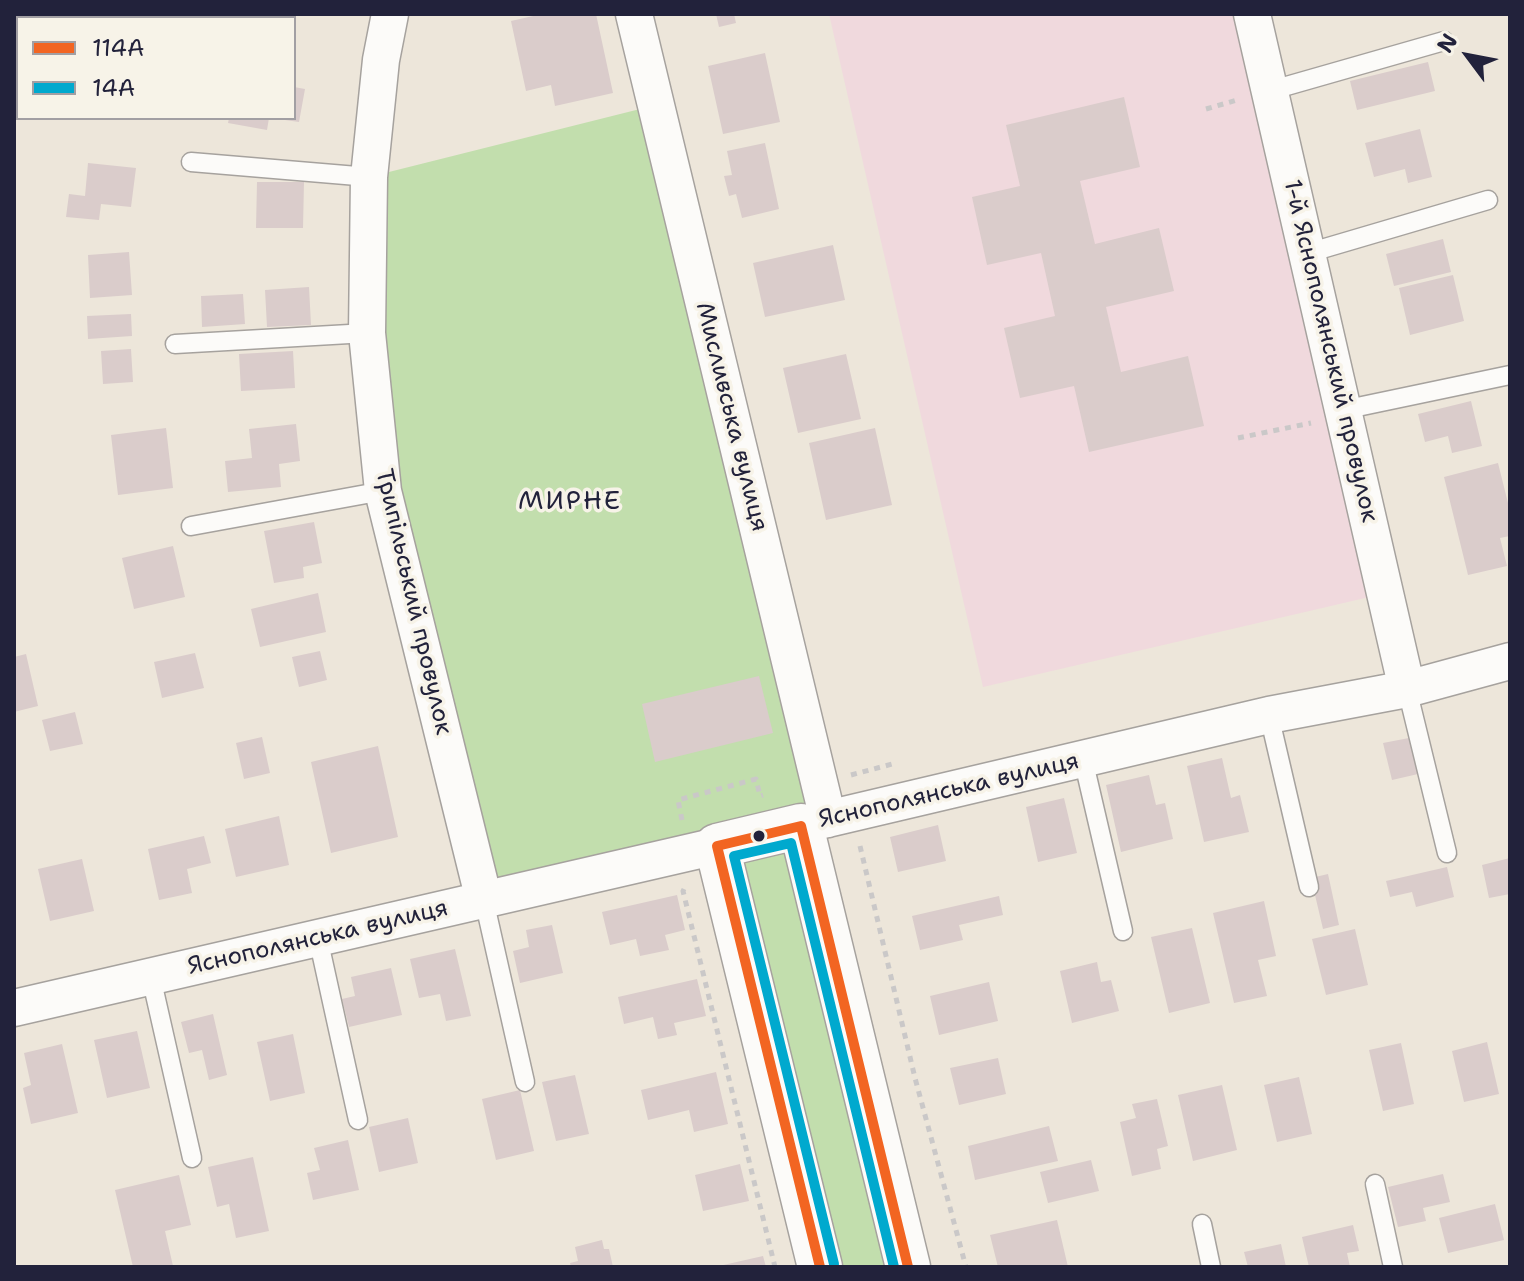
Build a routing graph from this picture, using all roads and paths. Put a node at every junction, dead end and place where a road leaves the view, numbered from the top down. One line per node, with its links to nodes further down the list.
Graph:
1 (390, 14): 7 (street, Трипільський провулок)
2 (634, 14): 22 (street, Мисливська вулиця)
3 (1252, 14): 5 (street, 1-й Яснополянський провулок)
4 (1444, 41): 5 (lane)
5 (1269, 91): 9 (street, 1-й Яснополянський провулок)
6 (191, 162): 7 (lane)
7 (369, 177): 10 (street, Трипільський провулок)
8 (1488, 200): 9 (lane)
9 (1308, 253): 13 (street, 1-й Яснополянський провулок)
10 (367, 333): 11 (lane); 15 (street, Трипільський провулок)
11 (175, 344)
12 (1510, 375): 13 (lane)
13 (1344, 414): 14 (path); 18 (street, 1-й Яснополянський провулок)
14 (1238, 438)
15 (383, 491): 16 (lane); 29 (street, Трипільський провулок)
16 (191, 526)
17 (1510, 661): 18 (street, Яснополянська вулиця)
18 (1407, 689): 19 (street, Яснополянська вулиця); 26 (lane)
19 (1269, 715): 20 (street, Яснополянська вулиця); 28 (lane)
20 (1083, 759): 23 (street, Яснополянська вулиця); 30 (lane)
21 (896, 763): 22 (path)
22 (819, 782): 23 (street, Мисливська вулиця); 24 (path)
23 (814, 822): 24 (street, Яснополянська вулиця); 41 (street, Мисливська вулиця)
24 (700, 835): 29 (street, Яснополянська вулиця); 40 (street)
25 (860, 844): 42 (path)
26 (1447, 853)
27 (689, 881): 39 (path)
28 (1309, 887)
29 (484, 900): 31 (street, Яснополянська вулиця); 34 (lane)
30 (1123, 931)
31 (318, 938): 32 (street, Яснополянська вулиця); 35 (lane)
32 (151, 977): 33 (street, Яснополянська вулиця); 36 (lane)
33 (14, 1008)
34 (525, 1082)
35 (358, 1120)
36 (192, 1158)
37 (1375, 1184): 44 (lane)
38 (1202, 1224): 43 (lane)
39 (775, 1267)
40 (820, 1267)
41 (908, 1267)
42 (966, 1267)
43 (1211, 1267)
44 (1393, 1267)

